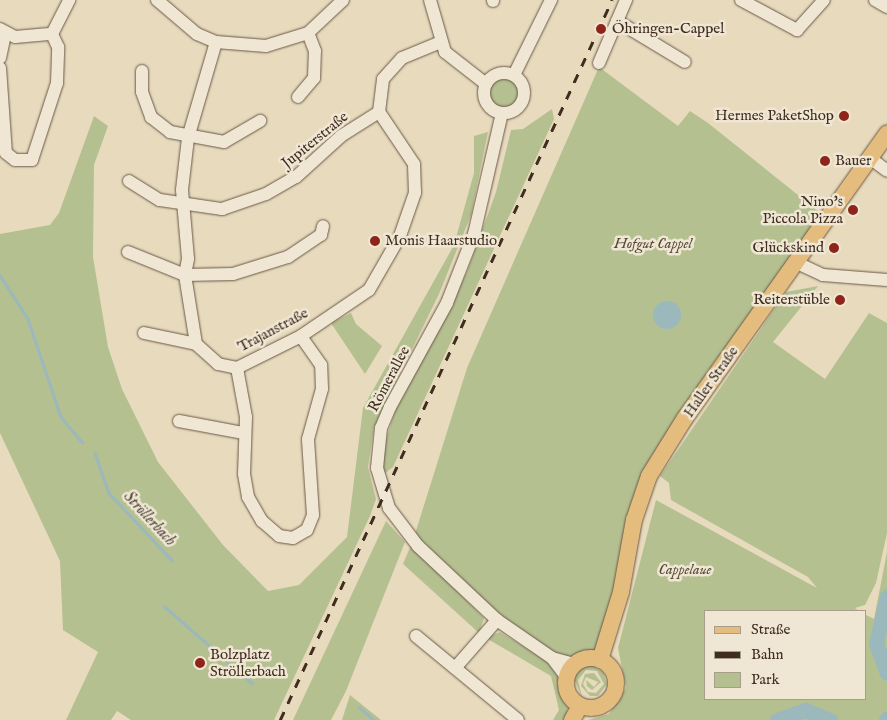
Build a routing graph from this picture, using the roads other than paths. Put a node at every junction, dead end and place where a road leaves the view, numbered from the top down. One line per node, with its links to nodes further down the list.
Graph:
1 (69, 0): 14 (street)
2 (157, 0): 15 (street)
3 (343, 0): 13 (street)
4 (430, 0): 16 (street)
5 (551, 0): 22 (street)
6 (626, 0): 11 (street)
7 (741, 0): 8 (street)
8 (824, 0)
9 (875, 0): 10 (street)
10 (887, 7)
11 (617, 21): 18 (street); 19 (street)
12 (2, 32): 14 (street); 17 (street)
13 (308, 33): 15 (street); 24 (street)
14 (52, 34): 20 (street)
15 (216, 42): 29 (street)
16 (441, 42): 23 (street); 25 (street)
17 (0, 58)
18 (685, 62)
19 (599, 63)
20 (0, 68)
21 (142, 71): 29 (street)
22 (514, 75): 23 (street); 26 (street)
23 (486, 84): 26 (street)
24 (298, 97)
25 (379, 112): 33 (street, Jupiterstraße); 40 (street, Trajanstraße)
26 (502, 113): 45 (street, Römerallee)
27 (260, 121): 29 (street)
28 (887, 134): 30 (main road, Haller Straße)
29 (188, 138): 33 (street)
30 (870, 158): 31 (street); 36 (main road, Haller Straße)
31 (887, 171)
32 (128, 181): 33 (street, Jupiterstraße)
33 (184, 206): 37 (street)
34 (323, 226): 37 (street)
35 (128, 252): 37 (street)
36 (795, 262): 38 (street); 47 (main road, Haller Straße)
37 (185, 275): 41 (street)
38 (887, 280)
39 (144, 333): 41 (street)
40 (301, 336): 42 (street, Trajanstraße); 44 (street)
41 (196, 344): 42 (street, Trajanstraße)
42 (237, 368): 44 (street)
43 (179, 421): 44 (street)
44 (244, 433)
45 (497, 620): 48 (street); 49 (street, Römerallee)
46 (416, 636): 48 (street)
47 (600, 660): 49 (main road); 50 (main road)
48 (455, 668): 51 (street)
49 (571, 671): 50 (main road)
50 (580, 706): 52 (main road)
51 (518, 720)
52 (572, 720)

